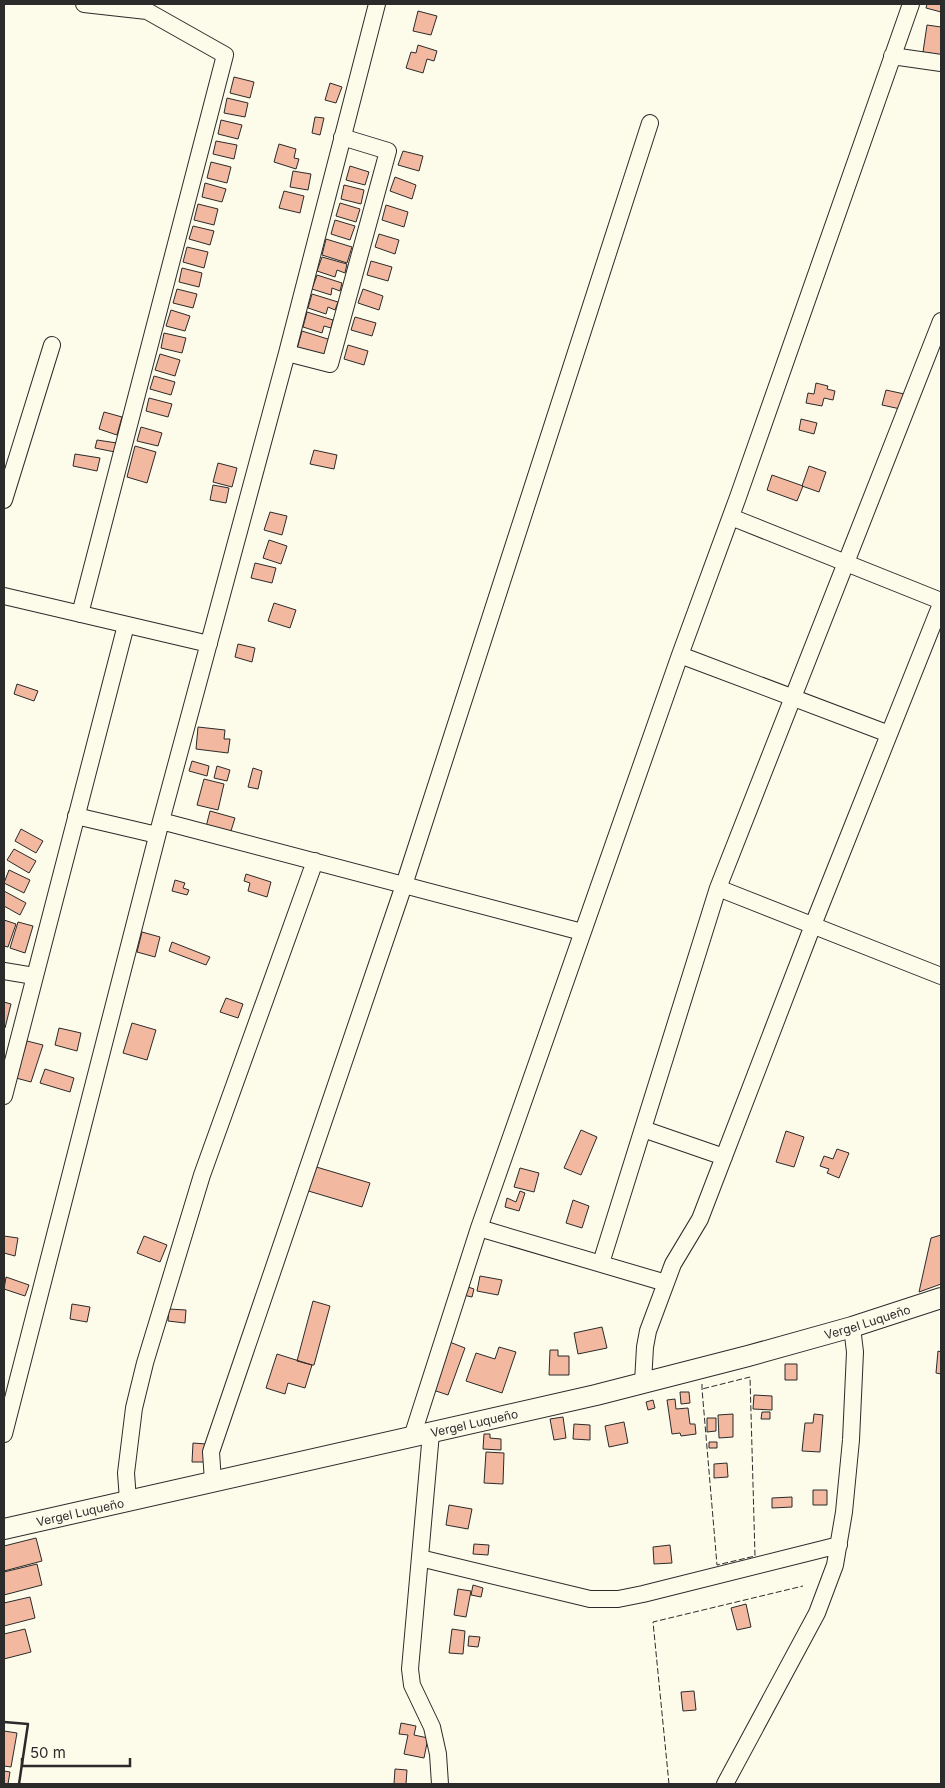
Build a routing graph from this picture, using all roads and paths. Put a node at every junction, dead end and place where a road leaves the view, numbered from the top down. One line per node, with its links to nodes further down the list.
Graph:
1 (84, 4): 4 (street)
2 (377, 4): 8 (street)
3 (911, 4): 5 (street)
4 (148, 7): 17 (street)
5 (892, 56): 6 (street); 13 (street)
6 (941, 64)
7 (650, 123): 26 (street)
8 (342, 137): 11 (street); 11 (street)
9 (941, 321): 14 (street)
10 (52, 345): 12 (street)
11 (287, 353): 19 (street)
12 (4, 500)
13 (731, 517): 14 (street); 20 (street)
14 (846, 562): 16 (street); 21 (street)
15 (4, 596): 17 (street)
16 (941, 602): 22 (street)
17 (80, 614): 18 (street)
18 (126, 625): 19 (street); 23 (street)
19 (209, 644): 24 (street)
20 (680, 655): 21 (street); 29 (street)
21 (793, 698): 22 (street); 27 (street)
22 (889, 734): 28 (street)
23 (76, 816): 24 (street); 31 (street)
24 (159, 828): 25 (street); 42 (street)
25 (315, 861): 26 (street); 45 (street)
26 (404, 885): 29 (street); 44 (street)
27 (718, 888): 28 (street); 34 (street)
28 (813, 925): 32 (street); 35 (street)
29 (582, 932): 36 (street)
30 (4, 971): 31 (street)
31 (34, 976): 33 (street)
32 (941, 976)
33 (4, 1096)
34 (643, 1129): 35 (street); 37 (street)
35 (724, 1157): 38 (street)
36 (479, 1228): 37 (street); 43 (street)
37 (600, 1263): 38 (street)
38 (666, 1282): 41 (street)
39 (941, 1298): 40 (main road, Vergel Luqueño)
40 (852, 1327): 41 (main road, Vergel Luqueño); 47 (street)
41 (643, 1382): 43 (main road, Vergel Luqueño)
42 (4, 1434)
43 (422, 1435): 44 (main road, Vergel Luqueño); 48 (street)
44 (213, 1481): 45 (main road, Vergel Luqueño)
45 (128, 1500): 46 (main road, Vergel Luqueño)
46 (4, 1529)
47 (838, 1545): 48 (street); 50 (street)
48 (420, 1558): 49 (street)
49 (440, 1784)
50 (725, 1784)

